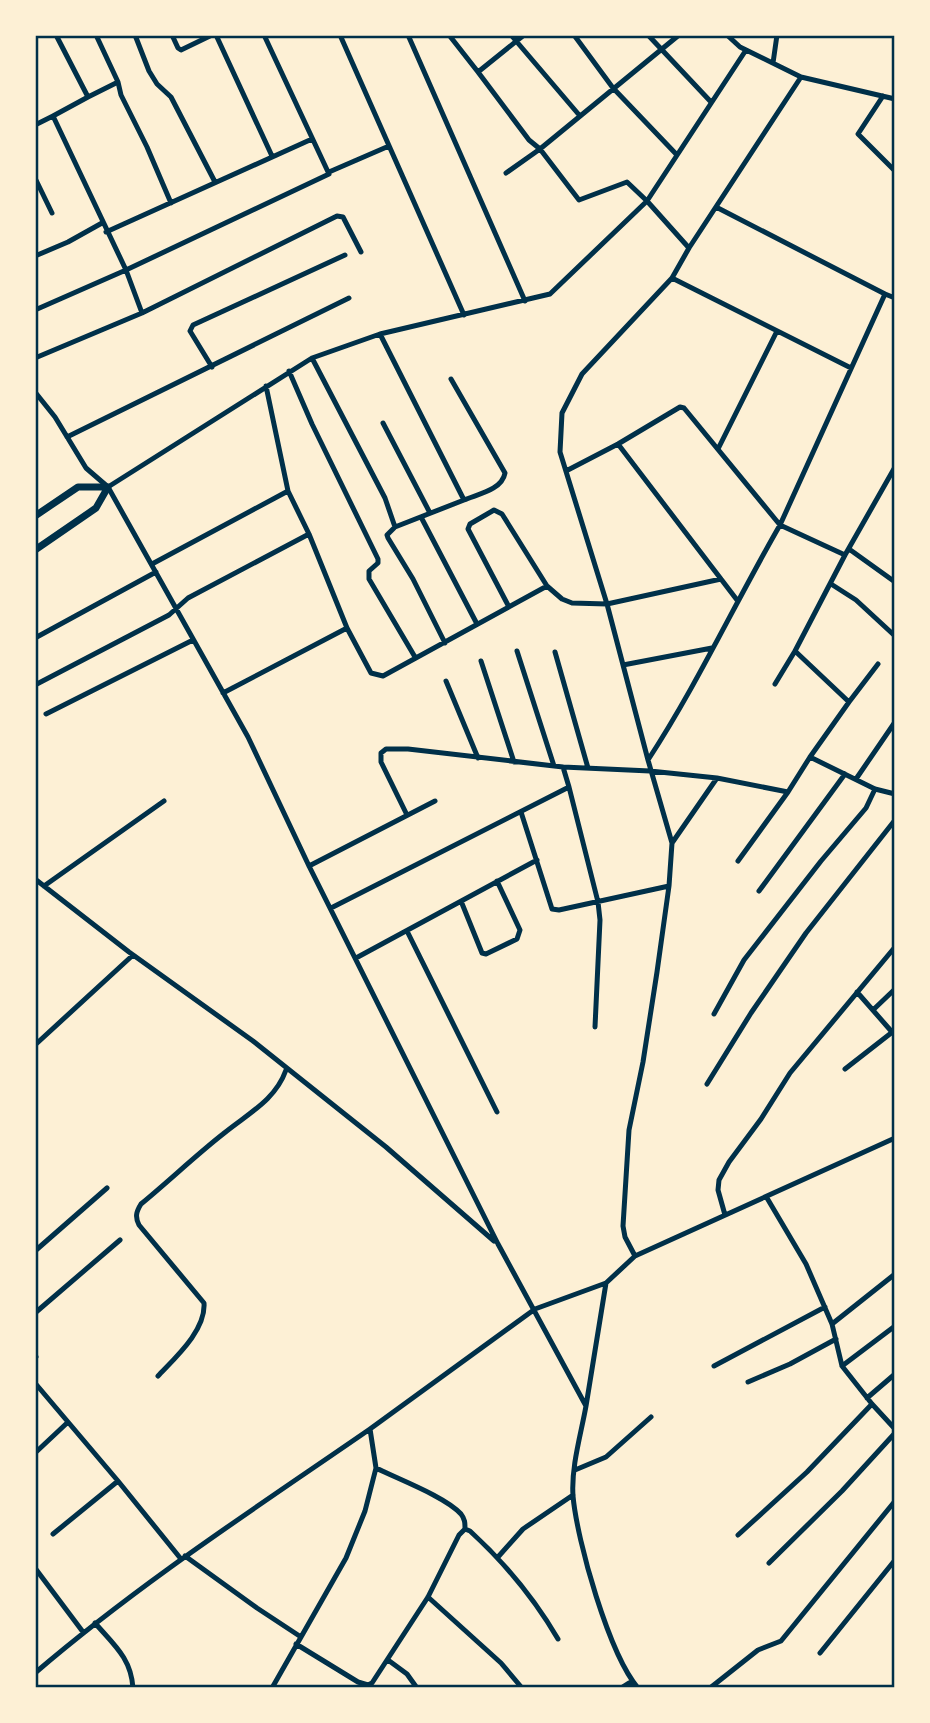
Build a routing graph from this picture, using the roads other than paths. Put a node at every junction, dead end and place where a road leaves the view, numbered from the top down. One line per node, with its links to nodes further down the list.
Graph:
1 (55, 35): 26 (street)
2 (96, 35): 23 (street)
3 (135, 35): 41 (street)
4 (172, 35): 5 (street)
5 (214, 35): 36 (street)
6 (264, 35): 32 (street)
7 (340, 35): 33 (street)
8 (408, 35): 57 (street)
9 (449, 35): 21 (street)
10 (511, 35): 17 (street)
11 (524, 35): 17 (street)
12 (574, 35): 24 (street)
13 (648, 35): 18 (street)
14 (679, 35): 18 (street)
15 (727, 35): 19 (street)
16 (777, 35): 20 (street)
17 (516, 41): 21 (street); 30 (street)
18 (661, 50): 24 (street); 28 (street)
19 (746, 50): 20 (street); 28 (street)
20 (773, 63): 22 (street)
21 (478, 72): 34 (street)
22 (801, 77): 25 (street); 44 (street)
23 (118, 82): 26 (street); 43 (street)
24 (613, 88): 30 (street); 35 (street)
25 (883, 96): 27 (street); 37 (street)
26 (88, 97): 29 (street)
27 (895, 99)
28 (711, 102): 35 (street)
29 (53, 116): 31 (street); 46 (street)
30 (580, 116): 34 (street)
31 (35, 125)
32 (312, 139): 36 (street); 38 (street)
33 (389, 146): 38 (street); 60 (street)
34 (540, 149): 39 (street); 42 (street)
35 (677, 155): 42 (street)
36 (272, 156): 41 (street)
37 (895, 171)
38 (329, 172): 52 (street)
39 (506, 173)
40 (35, 178): 45 (street)
41 (215, 182): 43 (street)
42 (647, 201): 48 (street); 57 (street)
43 (171, 203): 47 (street)
44 (716, 207): 48 (street); 54 (street)
45 (51, 213)
46 (102, 223): 47 (street); 51 (street)
47 (106, 232): 52 (street)
48 (689, 248): 53 (street)
49 (361, 252): 59 (street)
50 (345, 255): 65 (street)
51 (35, 256)
52 (126, 270): 58 (street); 59 (street)
53 (673, 278): 61 (street); 76 (street)
54 (885, 294): 56 (street); 66 (street)
55 (349, 298): 65 (street)
56 (895, 298)
57 (525, 301): 60 (street)
58 (35, 310)
59 (142, 313): 63 (street)
60 (464, 315): 62 (street)
61 (777, 331): 66 (street); 74 (street)
62 (380, 334): 64 (street); 79 (street)
63 (35, 358)
64 (312, 358): 67 (street); 84 (street)
65 (212, 367): 72 (street)
66 (851, 368): 83 (street)
67 (289, 371): 69 (street); 108 (street)
68 (451, 379): 79 (street)
69 (266, 386): 77 (street); 78 (street)
70 (35, 392): 72 (street)
71 (383, 423): 80 (street)
72 (67, 437): 77 (street)
73 (618, 444): 74 (street); 76 (street); 91 (street)
74 (718, 449): 83 (street)
75 (895, 467): 87 (street)
76 (566, 471): 95 (street)
77 (107, 487): 81 (street); 86 (street); 88 (street)
78 (288, 491): 85 (street); 88 (street)
79 (464, 500): 80 (street)
80 (430, 513): 82 (street)
81 (35, 516)
82 (421, 517): 84 (street); 98 (street)
83 (780, 525): 87 (street); 94 (street)
84 (395, 527): 103 (street)
85 (309, 534): 97 (street); 99 (street)
86 (35, 550)
87 (847, 552): 90 (street); 92 (street)
88 (152, 565): 89 (street)
89 (156, 572): 97 (street); 101 (street)
90 (894, 578)
91 (721, 579): 94 (street); 95 (street)
92 (831, 584): 100 (street); 105 (street)
93 (547, 586): 95 (street); 96 (street); 96 (street)
94 (737, 600): 104 (street)
95 (607, 604): 111 (street)
96 (509, 607): 98 (street)
97 (177, 610): 102 (street); 114 (street)
98 (477, 624): 103 (street)
99 (347, 628): 108 (street); 115 (street)
100 (895, 636)
101 (35, 638)
102 (193, 640): 115 (street); 117 (street)
103 (445, 643): 108 (street)
104 (712, 649): 111 (street); 121 (street)
105 (795, 651): 113 (street); 116 (street)
106 (517, 652): 123 (street)
107 (555, 652): 125 (street)
108 (415, 657)
109 (481, 661): 122 (street)
110 (878, 664): 116 (street)
111 (623, 665): 121 (street)
112 (446, 681): 120 (street)
113 (775, 684)
114 (35, 685)
115 (223, 693): 142 (street)
116 (849, 702): 119 (street)
117 (46, 714)
118 (895, 722): 129 (street)
119 (810, 757): 127 (street); 132 (street)
120 (478, 758): 122 (street); 137 (street)
121 (648, 760): 126 (street)
122 (514, 762): 123 (street)
123 (554, 766): 124 (street)
124 (564, 767): 125 (street); 130 (street)
125 (588, 768): 126 (street)
126 (650, 771): 128 (street); 139 (street)
127 (845, 774): 129 (street); 147 (street)
128 (717, 778): 132 (street); 139 (street)
129 (856, 779): 131 (street)
130 (569, 787): 136 (street); 149 (street)
131 (875, 789): 133 (street); 158 (street)
132 (788, 792): 141 (street)
133 (895, 794)
134 (164, 801): 145 (street)
135 (435, 801): 137 (street)
136 (521, 812): 140 (street); 150 (street)
137 (407, 814): 142 (street)
138 (895, 820): 164 (street)
139 (672, 843): 146 (street)
140 (537, 860): 144 (street); 149 (street)
141 (738, 861)
142 (309, 866): 150 (street)
143 (35, 879): 145 (street)
144 (497, 881): 148 (street); 148 (street)
145 (44, 886): 153 (street)
146 (669, 886): 149 (street); 173 (street)
147 (759, 891)
148 (461, 901): 151 (street)
149 (598, 902): 159 (street)
150 (331, 908): 154 (street)
151 (407, 931): 154 (street); 165 (street)
152 (895, 947): 156 (street)
153 (134, 955): 161 (street); 163 (street)
154 (356, 958): 171 (street)
155 (895, 989): 157 (street)
156 (857, 992): 157 (street); 169 (street)
157 (873, 1010): 160 (street)
158 (715, 1014)
159 (595, 1027)
160 (893, 1031): 162 (street)
161 (35, 1045)
162 (845, 1069)
163 (286, 1070): 171 (street); 185 (street)
164 (707, 1084)
165 (497, 1112)
166 (895, 1138): 168 (street)
167 (107, 1188): 172 (street)
168 (766, 1198): 169 (street); 176 (street)
169 (725, 1215): 173 (street)
170 (120, 1240): 178 (street)
171 (498, 1244): 177 (street)
172 (35, 1251)
173 (635, 1256): 175 (street)
174 (895, 1275): 179 (street)
175 (606, 1283): 177 (street); 190 (street)
176 (825, 1307): 179 (street); 182 (street)
177 (535, 1309): 190 (street); 193 (street)
178 (35, 1313)
179 (832, 1324): 181 (street)
180 (895, 1326): 183 (street)
181 (836, 1339): 183 (street); 186 (street)
182 (714, 1366)
183 (842, 1366): 188 (street)
184 (895, 1374): 188 (street)
185 (158, 1376)
186 (748, 1382)
187 (35, 1383): 192 (street)
188 (867, 1398): 189 (street)
189 (872, 1404): 194 (street); 203 (street)
190 (586, 1406): 197 (street)
191 (651, 1418): 197 (street)
192 (67, 1423): 195 (street); 198 (street)
193 (370, 1429): 196 (street); 205 (street)
194 (895, 1430): 207 (street)
195 (35, 1453)
196 (376, 1468): 201 (street); 212 (street)
197 (576, 1470): 199 (street)
198 (118, 1481): 202 (street); 205 (street)
199 (573, 1495): 204 (street); 218 (street)
200 (895, 1501): 226 (street)
201 (465, 1530): 204 (street); 209 (street)
202 (53, 1534)
203 (738, 1535)
204 (498, 1557): 213 (street)
205 (183, 1558): 210 (street); 212 (street)
206 (895, 1560): 215 (street)
207 (769, 1563)
208 (35, 1568): 211 (street)
209 (428, 1597): 216 (street); 223 (street)
210 (95, 1623): 211 (street); 220 (street)
211 (83, 1632): 217 (street)
212 (301, 1637): 214 (street)
213 (558, 1639)
214 (296, 1644): 219 (street); 221 (street)
215 (820, 1653)
216 (388, 1660): 219 (street); 222 (street)
217 (35, 1673)
218 (632, 1681): 224 (street); 225 (street)
219 (368, 1686)
220 (133, 1688)
221 (272, 1688)
222 (417, 1688)
223 (522, 1688)
224 (621, 1688)
225 (638, 1688)
226 (710, 1688)

